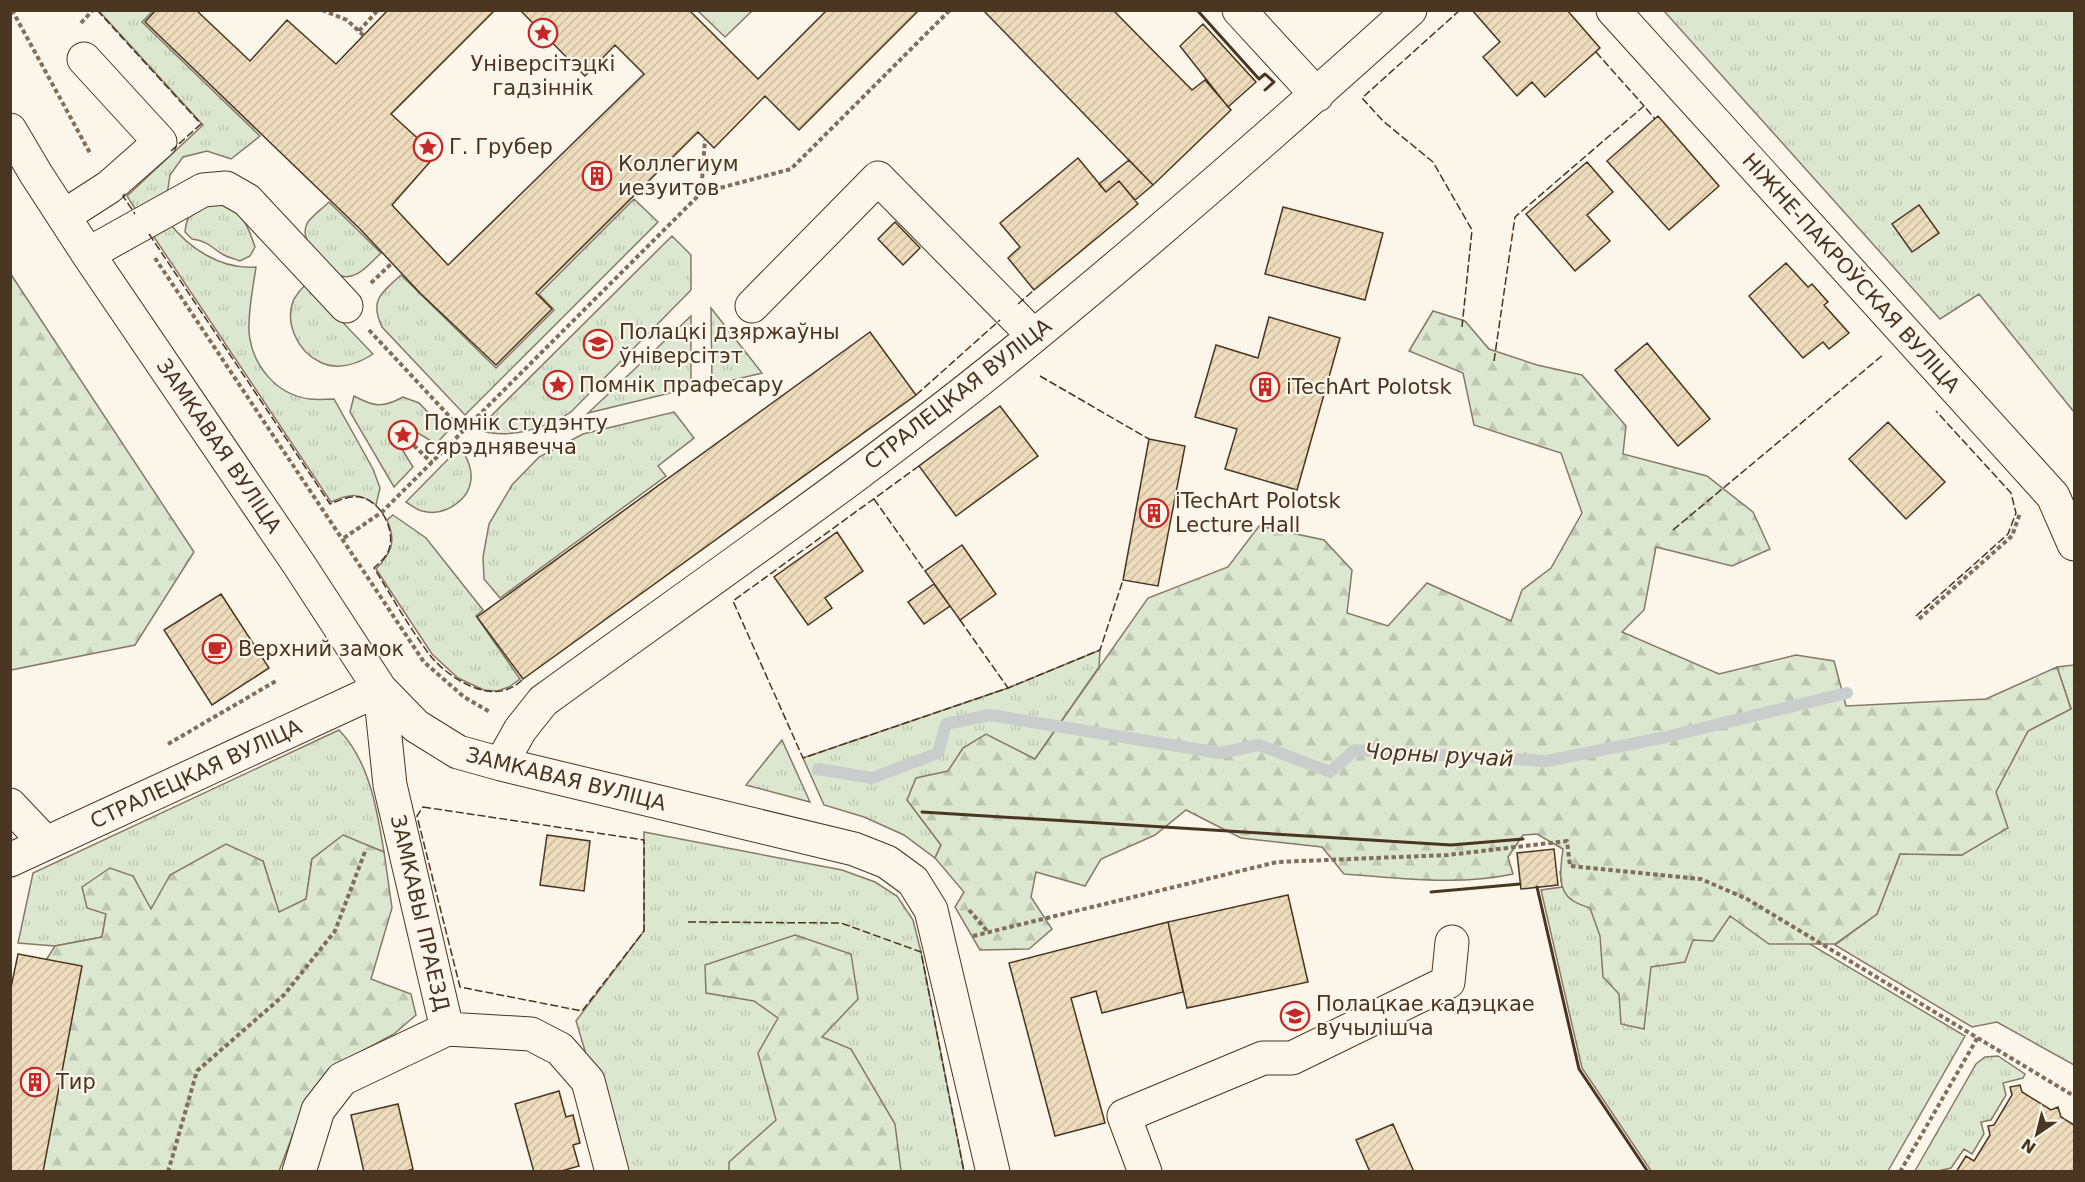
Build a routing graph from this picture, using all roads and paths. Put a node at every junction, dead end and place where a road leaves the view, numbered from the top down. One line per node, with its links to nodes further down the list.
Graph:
1 (12, 10): 14 (path)
2 (322, 10): 8 (path)
3 (378, 10): 8 (path)
4 (950, 10): 15 (path)
5 (1239, 10): 11 (street)
6 (1410, 10): 11 (street, СТРАЛЕЦКАЯ ВУЛІЦА)
7 (1613, 10): 27 (street, НІЖНЕ-ПАКРОЎСКАЯ ВУЛІЦА)
8 (359, 31): 9 (path)
9 (364, 36)
10 (84, 59): 14 (street)
11 (1317, 95): 21 (street, СТРАЛЕЦКАЯ ВУЛІЦА)
12 (10, 130): 16 (street, ЗАМКАВАЯ ВУЛІЦА)
13 (705, 140): 15 (path)
14 (109, 187): 16 (street)
15 (701, 193): 22 (path)
16 (64, 216): 18 (street, ЗАМКАВАЯ ВУЛІЦА)
17 (134, 228): 18 (street); 19 (street); 26 (path)
18 (88, 254): 29 (street, ЗАМКАВАЯ ВУЛІЦА)
19 (346, 306): 22 (path)
20 (752, 306): 21 (street)
21 (1034, 336): 30 (street, СТРАЛЕЦКАЯ ВУЛІЦА)
22 (463, 431): 24 (path)
23 (403, 435): 24 (path)
24 (432, 463): 26 (path)
25 (2020, 507): 28 (path)
26 (343, 538): 30 (path)
27 (2074, 544)
28 (1919, 619)
29 (380, 689): 31 (street, ЗАМКАВАЯ ВУЛІЦА); 34 (street, СТРАЛЕЦКАЯ ВУЛІЦА); 40 (street, ЗАМКАВЫ ПРАЕЗД)
30 (520, 730): 31 (street, СТРАЛЕЦКАЯ ВУЛІЦА)
31 (501, 764): 39 (street, ЗАМКАВАЯ ВУЛІЦА)
32 (10, 805): 34 (street)
33 (369, 841): 43 (path)
34 (46, 843): 35 (street, СТРАЛЕЦКАЯ ВУЛІЦА)
35 (12, 865)
36 (967, 907): 37 (path)
37 (988, 933): 39 (path); 41 (path)
38 (1452, 942): 47 (street)
39 (940, 943): 46 (street, ЗАМКАВАЯ ВУЛІЦА)
40 (447, 1029): 44 (street); 45 (street, ЗАМКАВЫ ПРАЕЗД)
41 (1978, 1037): 42 (path); 48 (path)
42 (2074, 1096)
43 (168, 1172)
44 (299, 1172)
45 (612, 1172)
46 (993, 1172)
47 (1144, 1172)
48 (1900, 1172)

